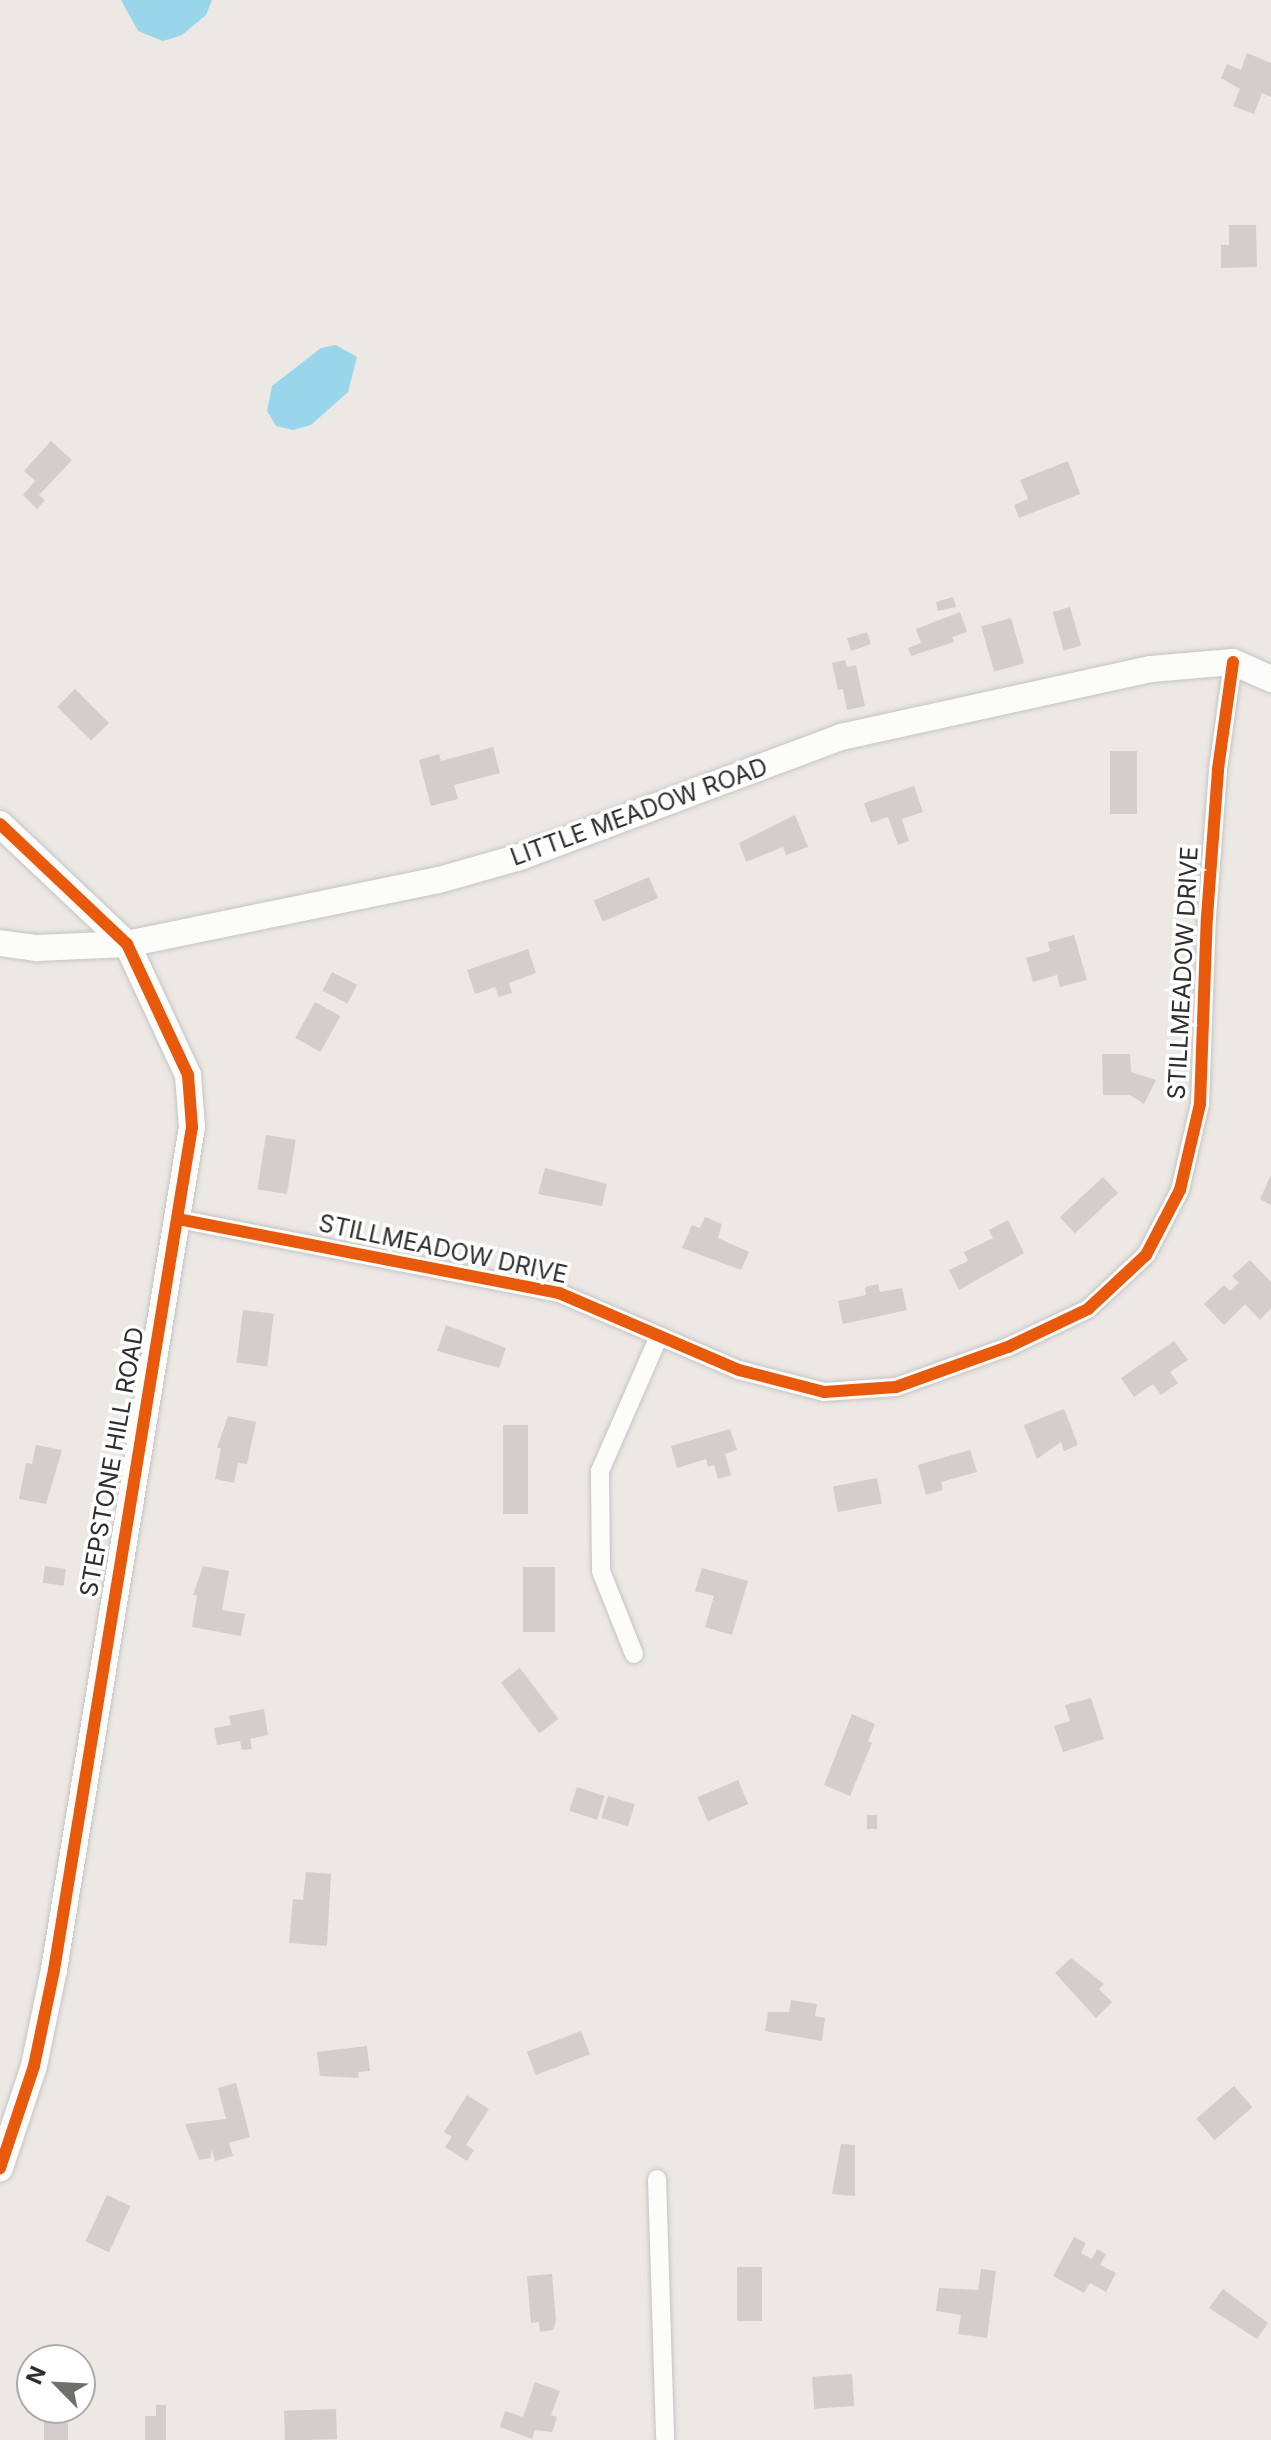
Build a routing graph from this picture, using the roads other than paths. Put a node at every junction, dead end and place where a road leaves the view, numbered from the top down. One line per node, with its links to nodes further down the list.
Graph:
1 (1233, 662): 2 (street, LITTLE MEADOW ROAD); 5 (street, LITTLE MEADOW ROAD); 7 (street, STILLMEADOW DRIVE)
2 (1271, 679)
3 (0, 824): 5 (street, STEPSTONE HILL ROAD)
4 (0, 943): 5 (street, LITTLE MEADOW ROAD)
5 (127, 944): 6 (street, STEPSTONE HILL ROAD)
6 (178, 1219): 7 (street, STILLMEADOW DRIVE); 9 (street, STEPSTONE HILL ROAD)
7 (659, 1336): 8 (street)
8 (634, 1654)
9 (0, 2168)
10 (657, 2179): 11 (street)
11 (665, 2440)

